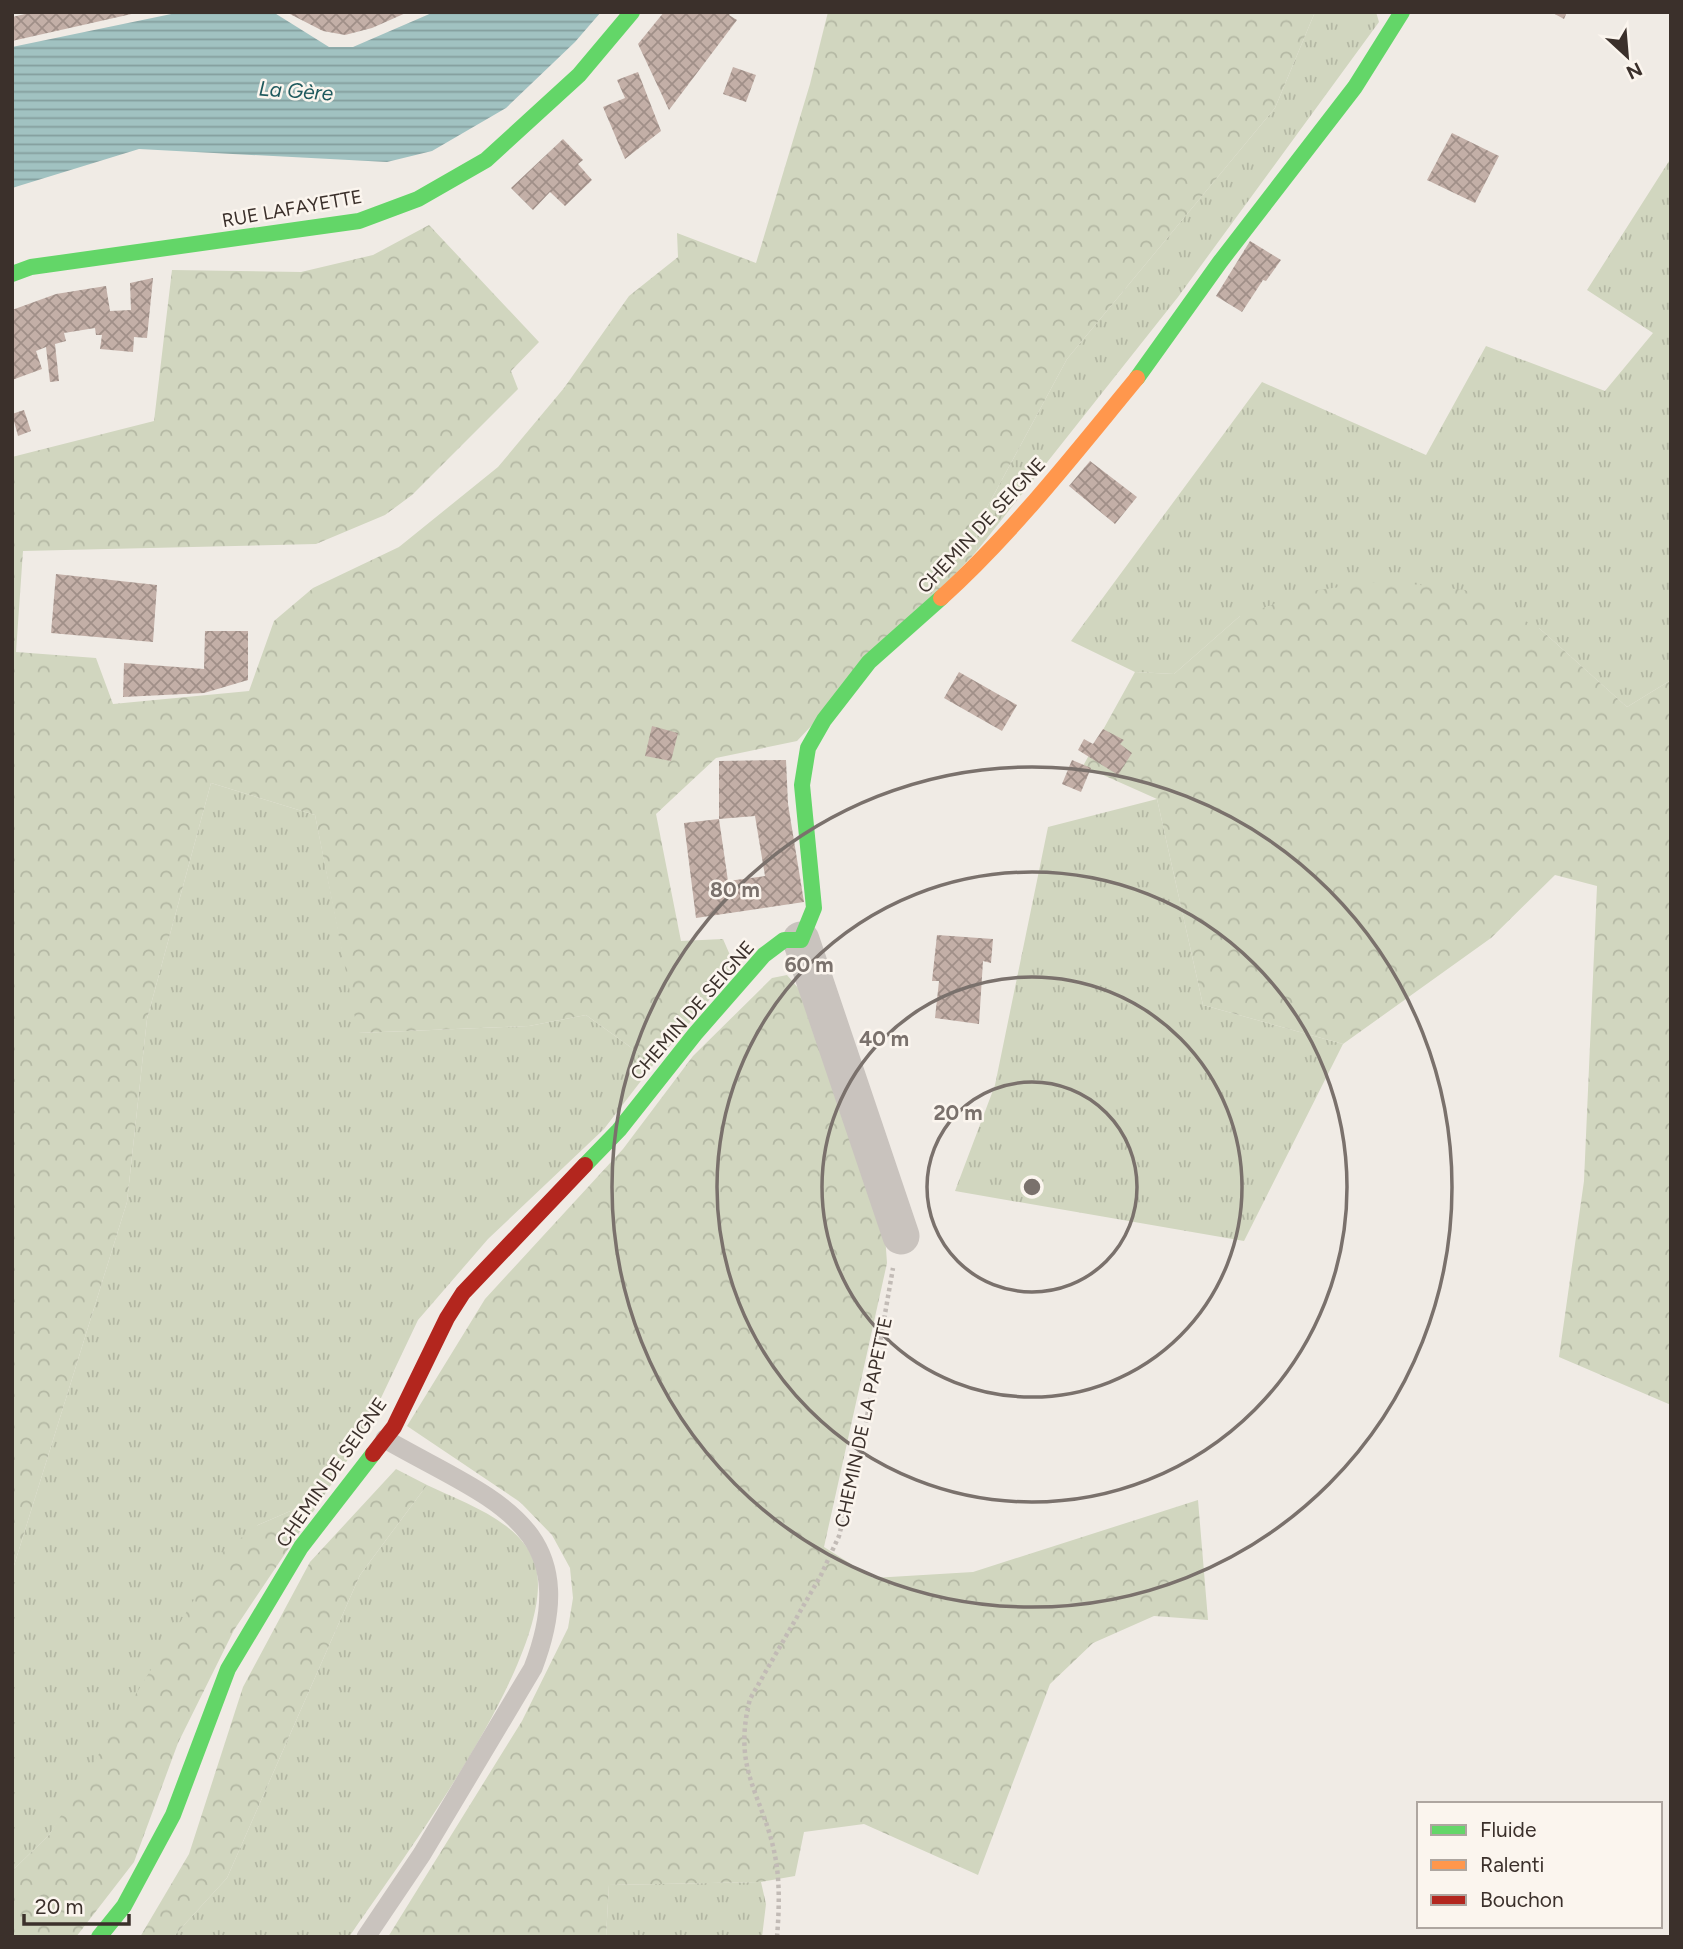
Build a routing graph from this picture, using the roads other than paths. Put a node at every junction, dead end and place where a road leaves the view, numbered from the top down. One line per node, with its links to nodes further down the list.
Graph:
1 (632, 12): 3 (street, RUE LAFAYETTE)
2 (1402, 12): 4 (street, CHEMIN DE SEIGNE)
3 (12, 274)
4 (801, 940): 5 (street); 6 (street, CHEMIN DE SEIGNE)
5 (901, 1236)
6 (385, 1439): 7 (street, CHEMIN DE SEIGNE); 8 (lane)
7 (99, 1937)
8 (366, 1937)

